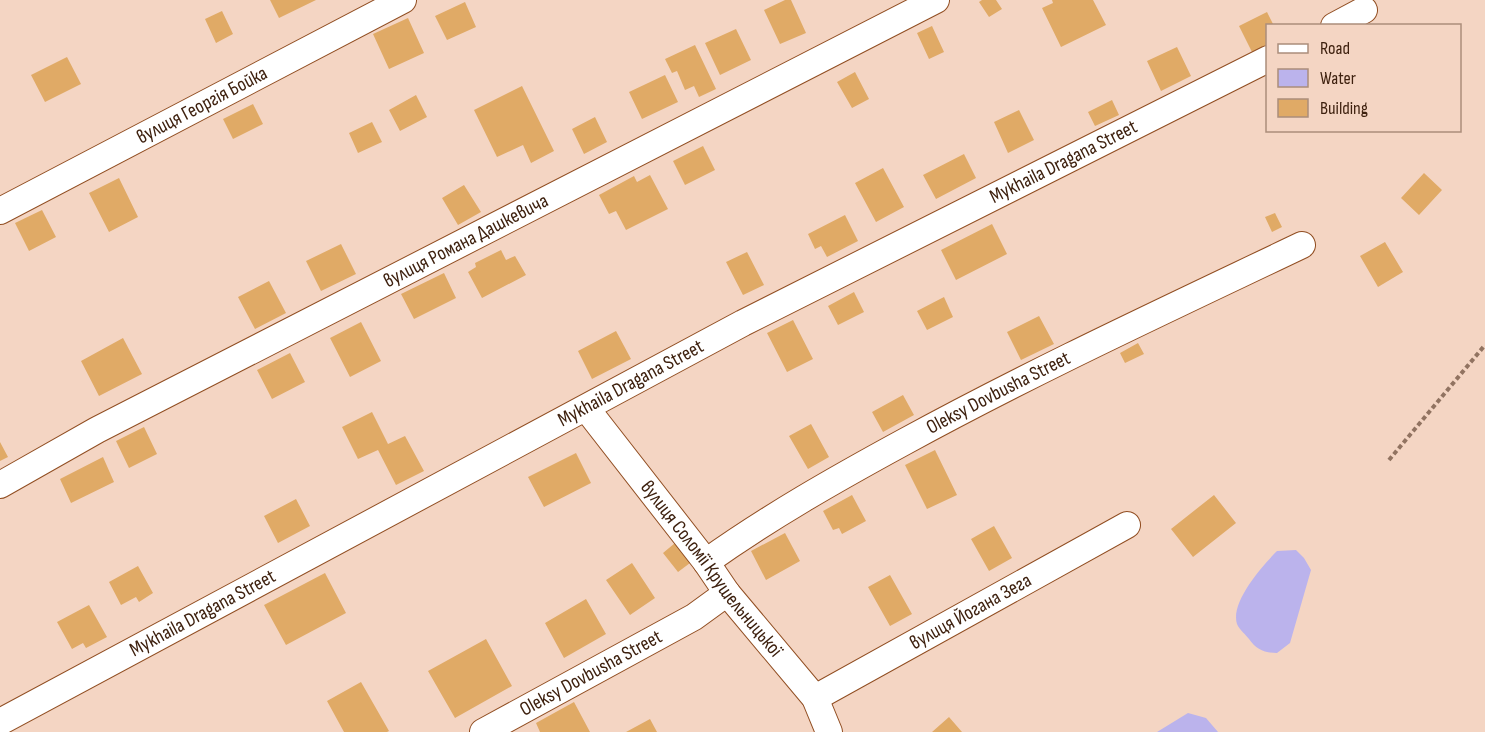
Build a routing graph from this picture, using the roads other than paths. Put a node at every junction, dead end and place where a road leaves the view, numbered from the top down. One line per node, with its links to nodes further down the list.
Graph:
1 (403, 0): 6 (street, вулиця Георгія Бойка)
2 (936, 0): 9 (street, вулиця Романа Дашкевича)
3 (1364, 10): 4 (street)
4 (1338, 24)
5 (1266, 60): 8 (street, Mykhaila Dragana Street)
6 (0, 211)
7 (1302, 245): 11 (street, Oleksy Dovbusha Street)
8 (586, 408): 11 (street, вулиця Соломії Крушельницької); 14 (street, Mykhaila Dragana Street)
9 (0, 484)
10 (1127, 525): 13 (street, вулиця Йогана Зега)
11 (706, 562): 12 (street, вулиця Соломії Крушельницької)
12 (727, 593): 13 (street, вулиця Соломії Крушельницької); 15 (street, Oleksy Dovbusha Street)
13 (815, 698): 16 (street, вулиця Соломії Крушельницької)
14 (0, 722)
15 (483, 732)
16 (829, 732)

